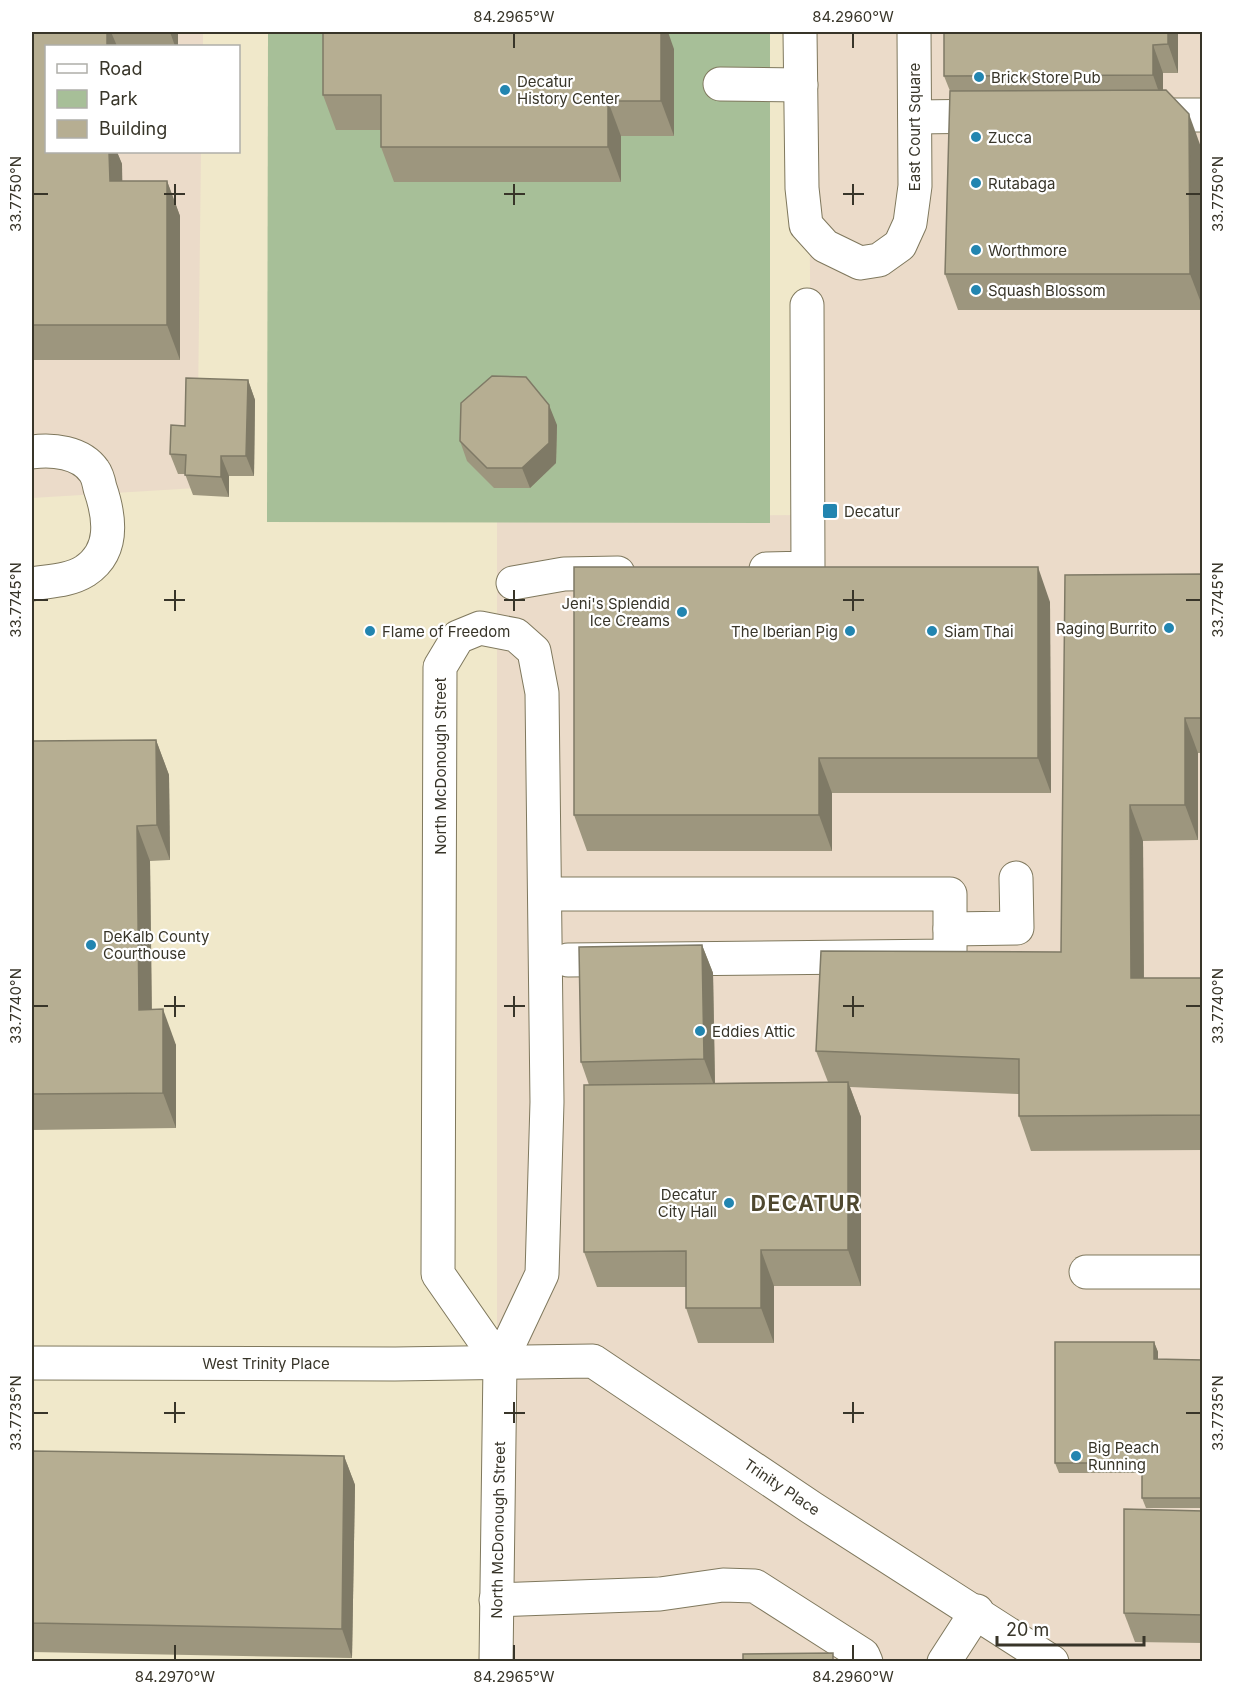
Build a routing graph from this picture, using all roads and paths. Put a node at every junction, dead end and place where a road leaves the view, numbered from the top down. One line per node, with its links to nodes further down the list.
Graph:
1 (800, 32): 4 (street)
2 (914, 32): 8 (street, East Court Square)
3 (720, 84): 4 (street)
4 (801, 85): 8 (street, East Court Square)
5 (1203, 115): 7 (street)
6 (1029, 116): 8 (street)
7 (1110, 116)
8 (915, 117)
9 (807, 305): 11 (street)
10 (32, 452): 14 (street)
11 (737, 570)
12 (645, 572): 13 (street)
13 (513, 583)
14 (32, 584)
15 (1016, 878): 17 (street)
16 (544, 894): 17 (street); 22 (street, North McDonough Street); 22 (street, North McDonough Street)
17 (950, 929): 18 (street)
18 (568, 960)
19 (1086, 1272): 20 (street)
20 (1203, 1272)
21 (32, 1363): 22 (street, West Trinity Place)
22 (500, 1363): 23 (street, North McDonough Street); 24 (street, Trinity Place)
23 (496, 1600): 26 (street, North McDonough Street); 27 (street)
24 (977, 1611): 25 (street, Trinity Place); 28 (street)
25 (1038, 1657)
26 (496, 1662)
27 (866, 1662)
28 (944, 1662)

